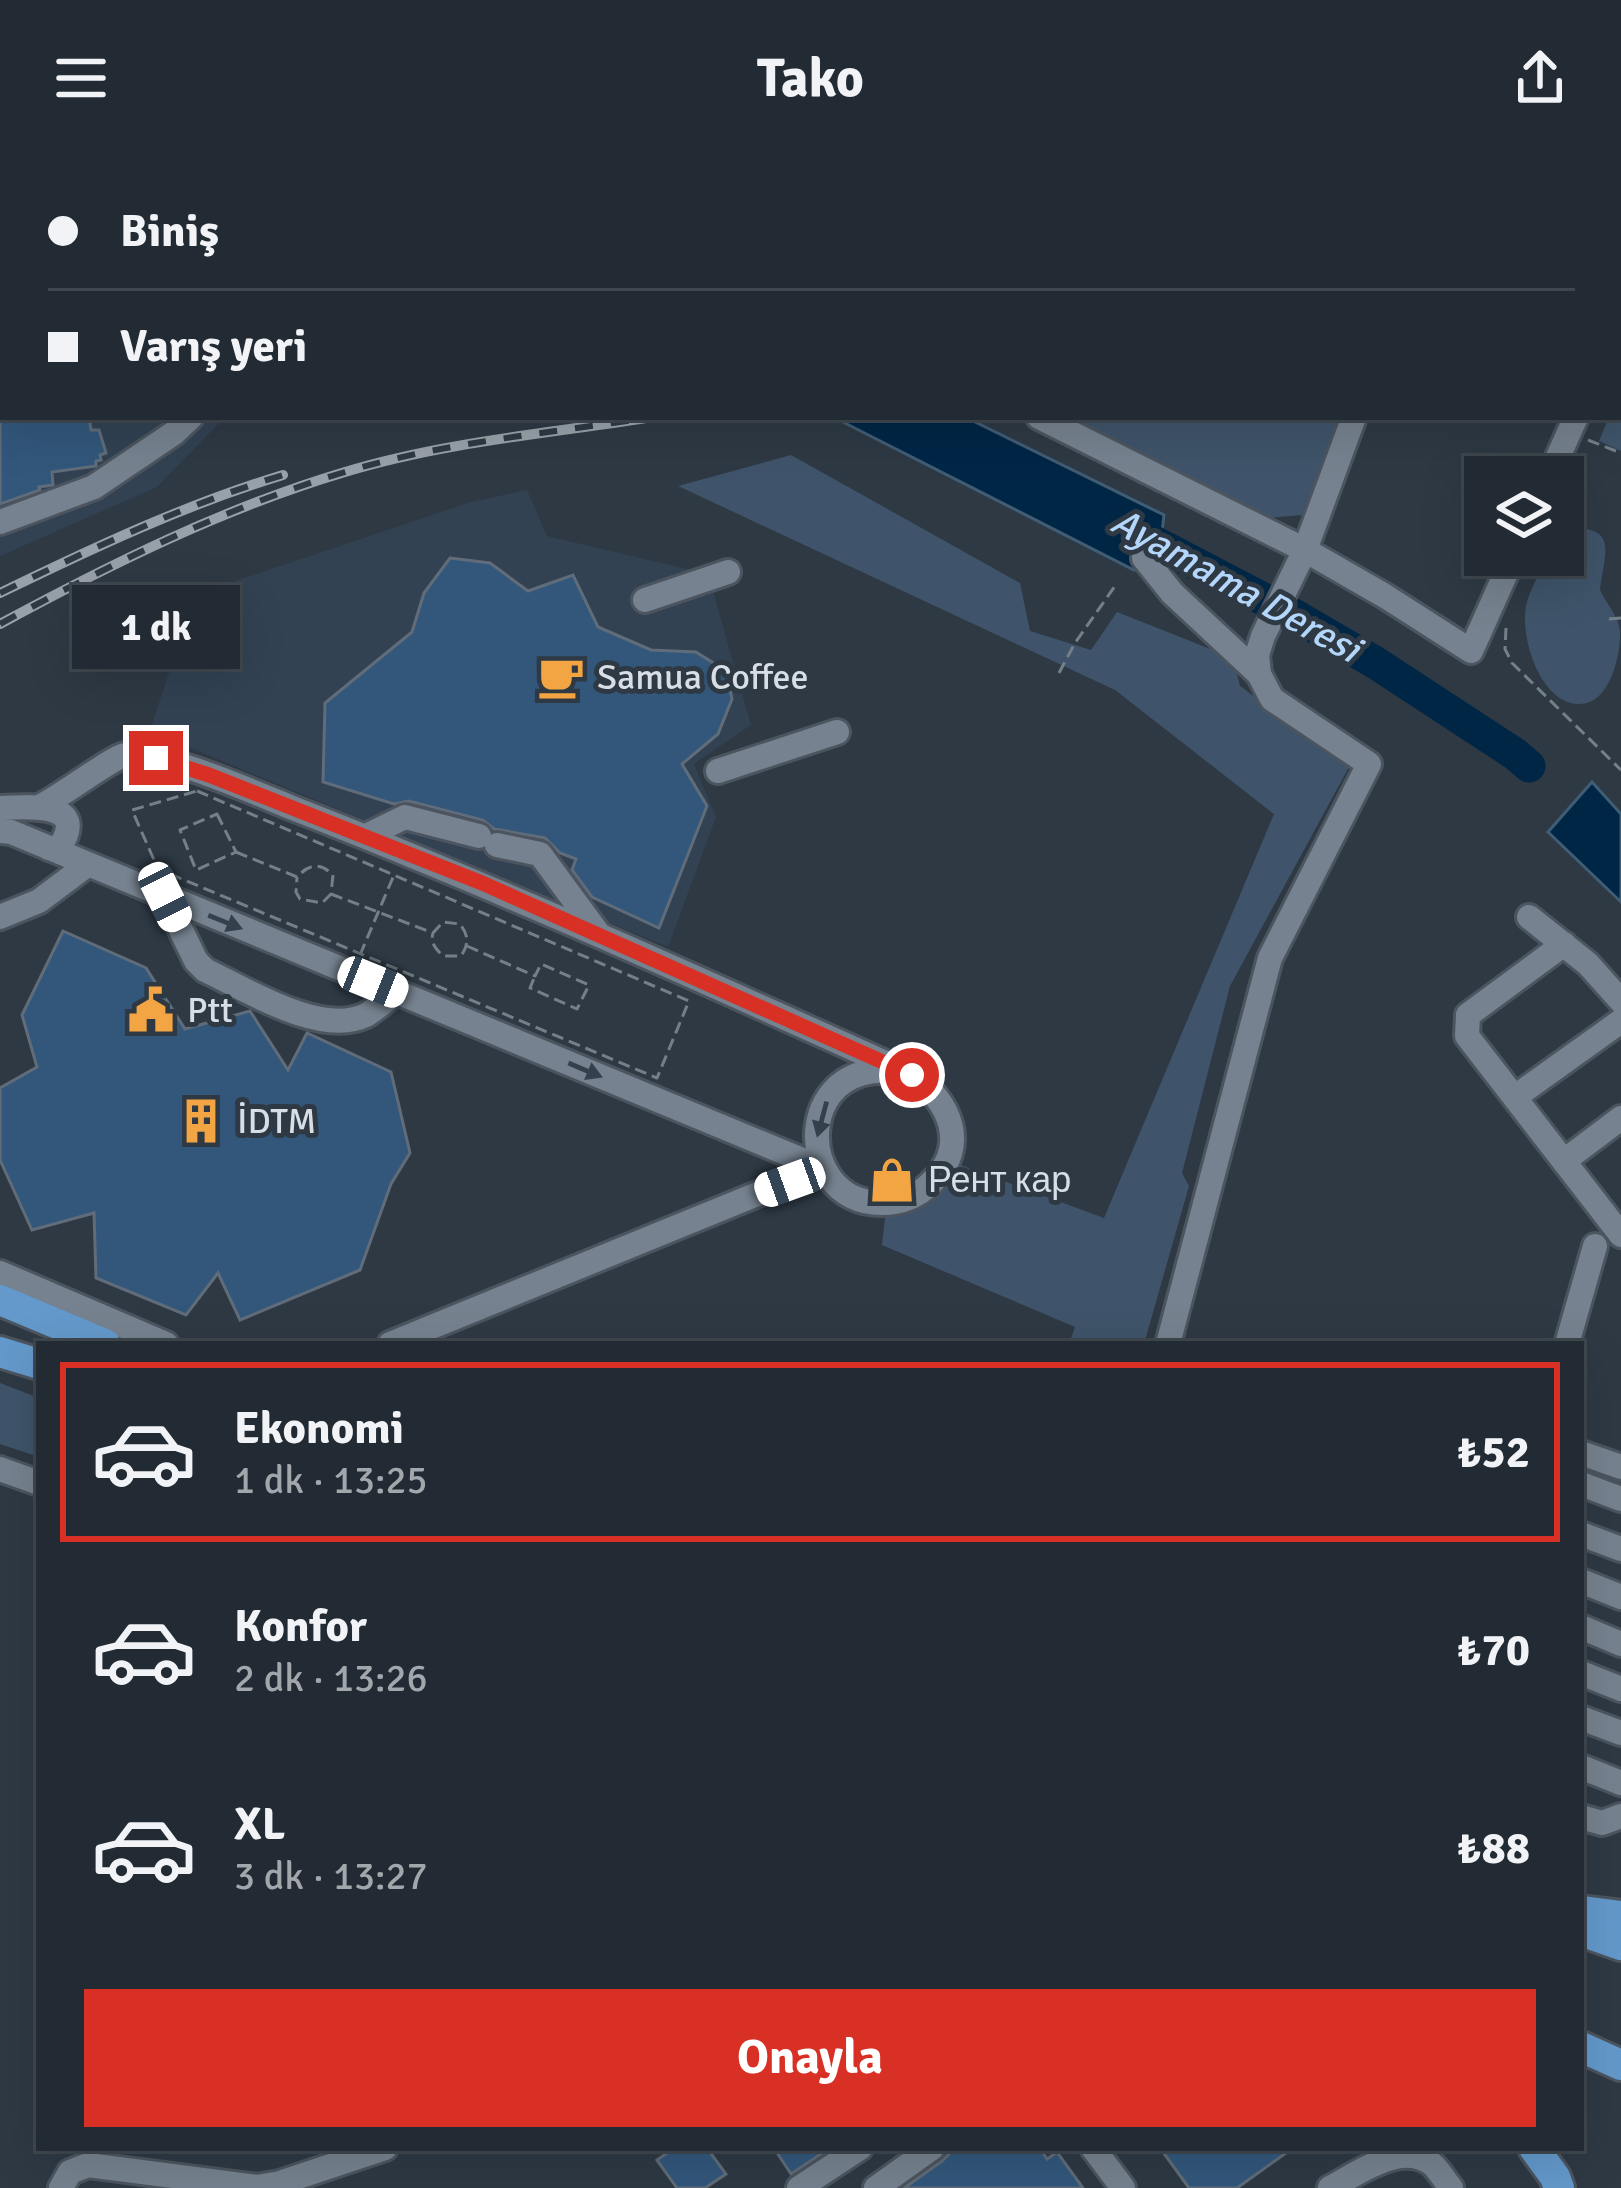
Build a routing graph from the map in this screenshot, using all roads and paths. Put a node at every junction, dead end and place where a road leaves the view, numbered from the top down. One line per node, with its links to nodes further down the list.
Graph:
1 (188, 420): 7 (street)
2 (1045, 420): 9 (street)
3 (1353, 420): 9 (street)
4 (1581, 428): 5 (path); 6 (street)
5 (1621, 453)
6 (1563, 456)
7 (0, 522)
8 (1144, 558): 18 (street)
9 (1301, 558): 11 (street); 18 (street)
10 (728, 572): 13 (street)
11 (1505, 576)
12 (1115, 586): 17 (path)
13 (645, 600)
14 (1510, 613): 20 (path)
15 (1621, 618): 16 (path)
16 (1609, 619)
17 (1060, 674)
18 (1259, 674): 57 (street)
19 (837, 732): 21 (street)
20 (1621, 770)
21 (718, 771)
22 (39, 807): 23 (street); 25 (street); 26 (street)
23 (0, 808)
24 (0, 831): 26 (street)
25 (366, 836): 28 (street); 37 (street)
26 (44, 846): 29 (street)
27 (236, 852): 27 (path); 30 (path)
28 (398, 863): 33 (path); 37 (street); 40 (path); 40 (path)
29 (87, 865): 32 (street); 34 (street)
30 (297, 877): 31 (path); 31 (path)
31 (331, 894): 33 (path)
32 (165, 897): 42 (street, one-way to 42); 42 (street)
33 (378, 912): 36 (path); 40 (path)
34 (0, 917)
35 (1529, 917): 38 (street)
36 (433, 933): 39 (path); 39 (path)
37 (598, 934): 45 (street)
38 (1564, 944): 43 (street); 46 (street)
39 (467, 946): 41 (path)
40 (361, 954)
41 (535, 976): 41 (path)
42 (396, 992): 49 (street, one-way to 49)
43 (1621, 1001)
44 (1621, 1021): 46 (street)
45 (912, 1075): 49 (street, one-way to 49); 49 (street)
46 (1515, 1097): 48 (street)
47 (1621, 1118): 48 (street)
48 (1564, 1161): 50 (street)
49 (824, 1169): 56 (street)
50 (1618, 1226)
51 (1595, 1246): 58 (street)
52 (0, 1273): 55 (street)
53 (0, 1300): 54 (main road)
54 (98, 1341)
55 (159, 1341)
56 (397, 1341)
57 (1169, 1341)
58 (1568, 1341)
59 (0, 1352): 60 (main road)
60 (36, 1363)
61 (1584, 1455): 62 (street)
62 (1621, 1467)
63 (0, 1469): 64 (street)
64 (36, 1482)
65 (1584, 1485): 66 (street)
66 (1621, 1499)
67 (1584, 1535): 68 (street)
68 (1621, 1549)
69 (1584, 1582): 70 (street)
70 (1621, 1597)
71 (1584, 1629): 72 (street)
72 (1621, 1644)
73 (1584, 1674): 74 (street)
74 (1621, 1689)
75 (1584, 1719): 76 (street)
76 (1621, 1733)
77 (1584, 1768): 78 (street)
78 (1621, 1783)
79 (1621, 1816): 80 (street)
80 (1584, 1818)
81 (1584, 1911): 82 (main road)
82 (1621, 1916)
83 (1584, 1931): 84 (main road)
84 (1621, 1946)
85 (1584, 2048): 86 (main road)
86 (1621, 2066)
87 (376, 2151): 92 (street)
88 (855, 2151): 93 (street)
89 (928, 2151): 94 (street)
90 (1095, 2151): 95 (street)
91 (1536, 2151): 98 (main road)
92 (61, 2188)
93 (799, 2188)
94 (876, 2188)
95 (1123, 2188)
96 (1330, 2188): 97 (street)
97 (1451, 2188)
98 (1559, 2188)

